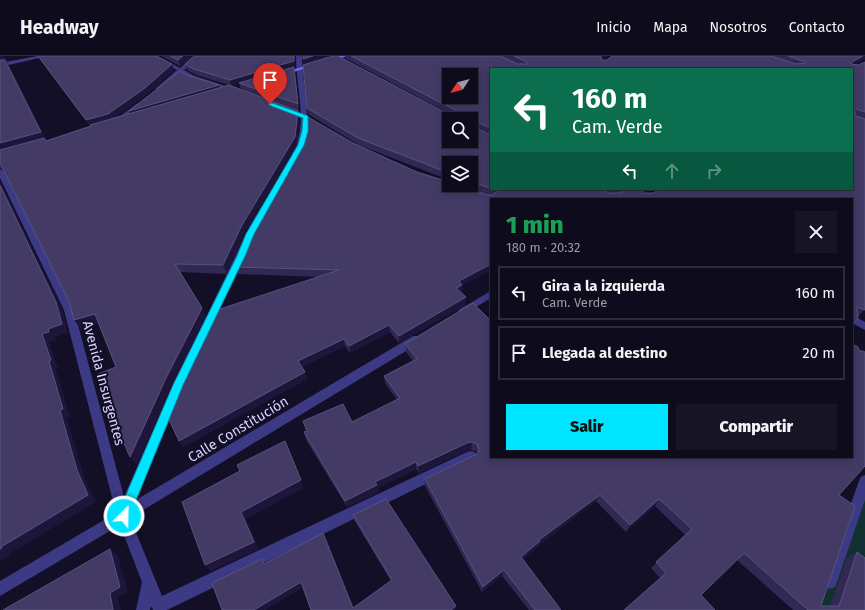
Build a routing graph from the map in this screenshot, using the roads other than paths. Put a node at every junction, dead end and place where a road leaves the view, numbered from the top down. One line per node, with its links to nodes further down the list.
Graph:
1 (45, 56): 7 (street)
2 (154, 56): 9 (street)
3 (197, 56): 9 (street)
4 (299, 56): 8 (street)
5 (336, 57): 6 (street); 8 (street)
6 (345, 59)
7 (0, 65)
8 (299, 68): 10 (street); 17 (street)
9 (180, 70): 11 (street); 15 (street)
10 (277, 75)
11 (232, 89): 12 (street); 13 (street)
12 (239, 89)
13 (217, 93)
14 (135, 117): 15 (street)
15 (112, 124): 16 (street)
16 (105, 126)
17 (289, 166)
18 (0, 171): 29 (street, Avenida Insurgentes)
19 (266, 206): 24 (street)
20 (490, 295): 21 (street)
21 (451, 318)
22 (853, 320): 23 (street)
23 (865, 326)
24 (206, 328)
25 (425, 335): 29 (street, Calle Constitución)
26 (175, 392): 29 (street)
27 (471, 456): 33 (street)
28 (865, 480): 32 (street)
29 (124, 516): 30 (street, Avenida Insurgentes); 31 (street, Calle Constitución)
30 (149, 582): 33 (street, Avenida Insurgentes); 34 (street)
31 (0, 589)
32 (825, 596)
33 (160, 608)
34 (143, 610)

